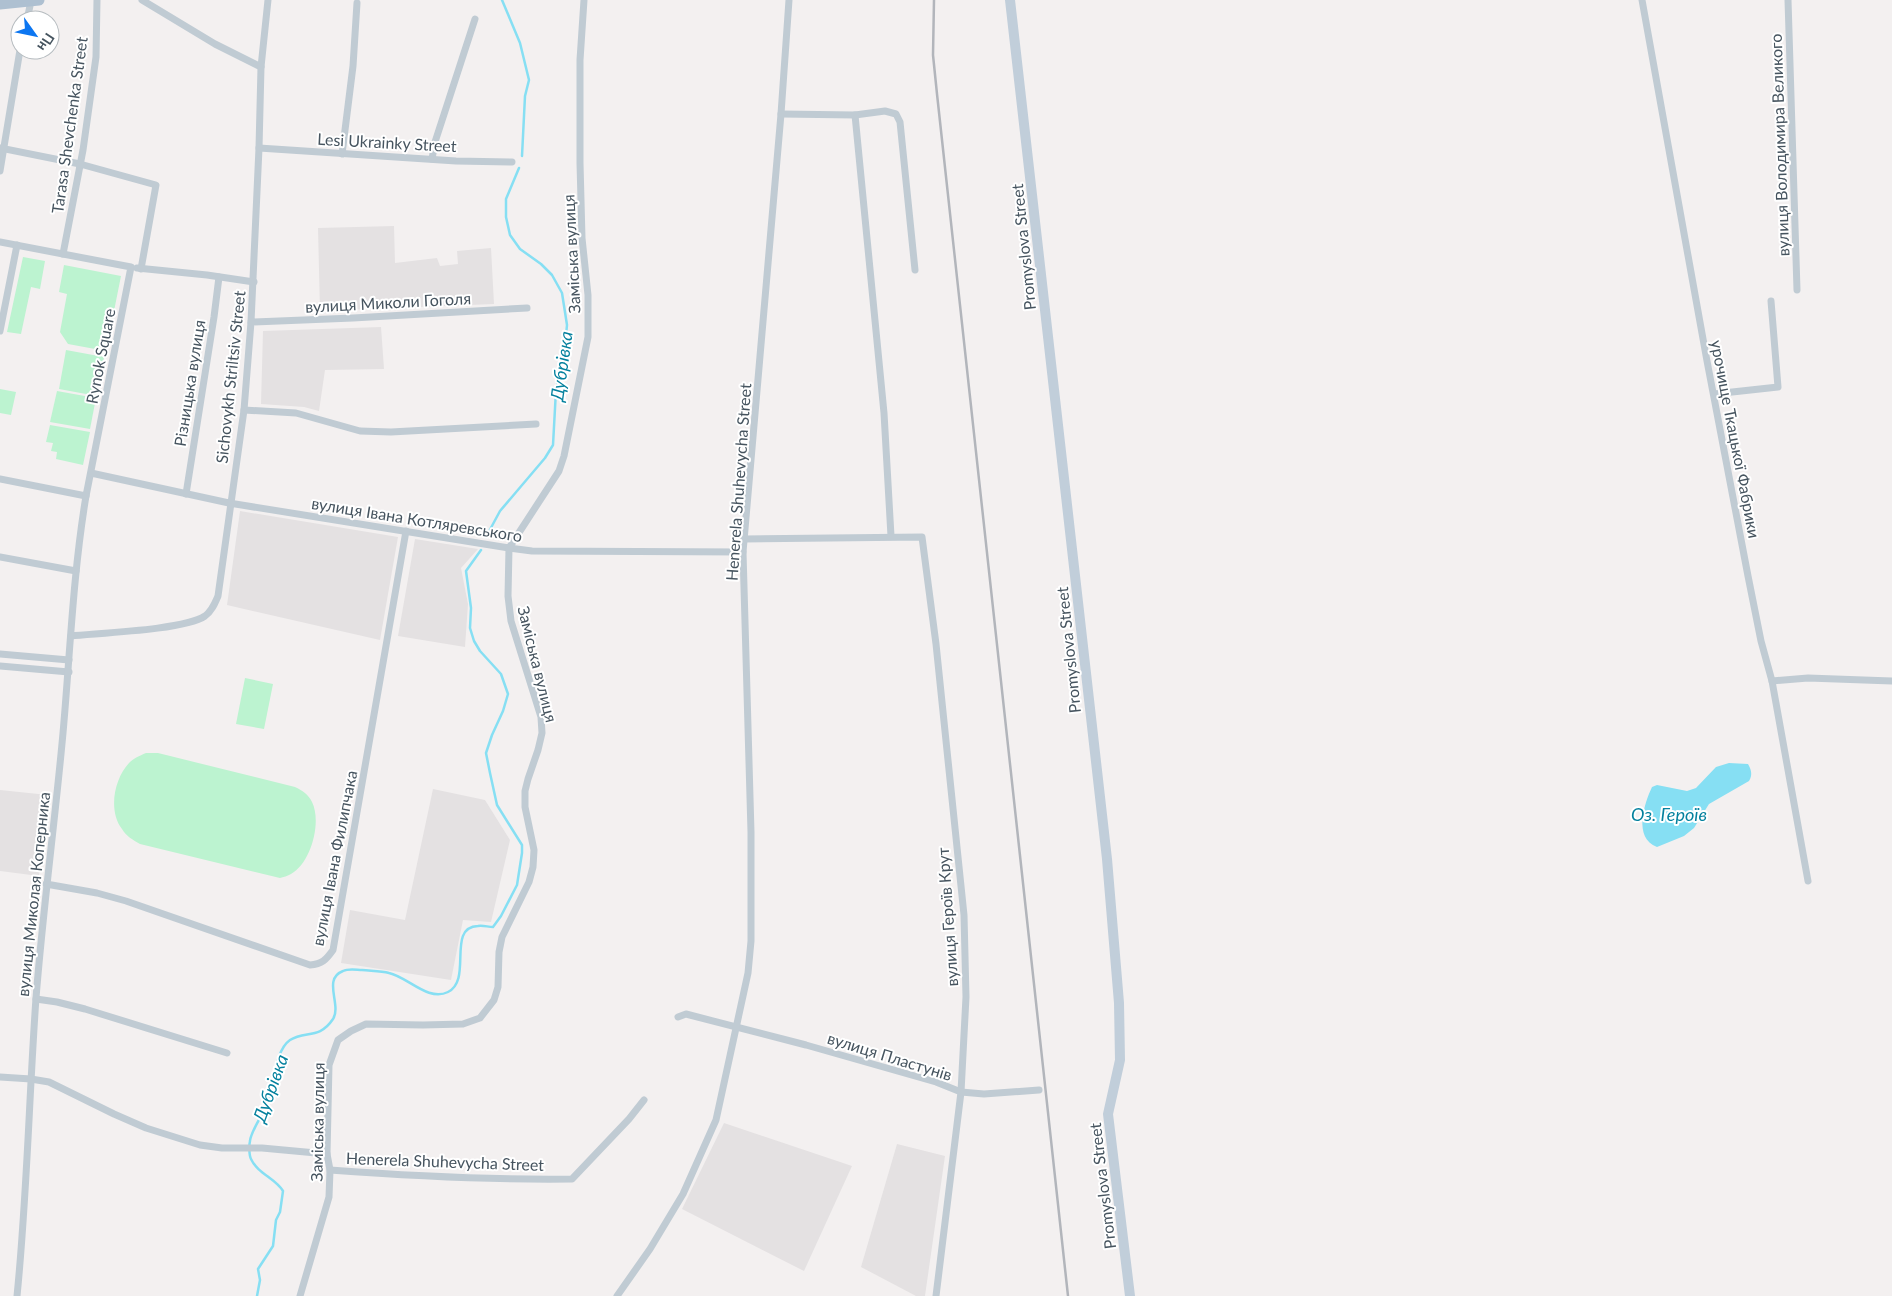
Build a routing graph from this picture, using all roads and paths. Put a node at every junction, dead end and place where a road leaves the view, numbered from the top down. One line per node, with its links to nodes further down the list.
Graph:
1 (97, 0): 22 (street, Tarasa Shevchenka Street)
2 (142, 0): 14 (street)
3 (268, 0): 14 (street, Sichovykh Striltsiv Street)
4 (584, 0): 48 (street, Заміська вулиця)
5 (789, 0): 15 (street, Henerela Shuhevycha Street)
6 (1010, 0): 76 (street, Promyslova Street)
7 (1642, 0): 37 (street, урочище Ткацької Фабрики)
8 (1788, 0): 32 (street, вулиця Володимира Великого)
9 (35, 1): 11 (main road)
10 (357, 3): 19 (street)
11 (0, 4)
12 (475, 19): 20 (street)
13 (18, 60): 17 (street)
14 (261, 66): 18 (street, Sichovykh Striltsiv Street)
15 (781, 114): 16 (street); 47 (street, Henerela Shuhevycha Street)
16 (855, 115): 29 (street); 46 (street)
17 (2, 148): 22 (street); 23 (street)
18 (259, 148): 19 (street, Lesi Ukrainky Street); 31 (street, Sichovykh Striltsiv Street)
19 (342, 154): 20 (street, Lesi Ukrainky Street)
20 (432, 159): 21 (street, Lesi Ukrainky Street)
21 (512, 162)
22 (80, 164): 26 (street, Tarasa Shevchenka Street); 28 (street)
23 (0, 171)
24 (0, 242): 25 (street)
25 (17, 245): 26 (street); 36 (street)
26 (63, 254): 27 (street)
27 (132, 267): 28 (street); 40 (street, Rynok Square)
28 (141, 269): 30 (street)
29 (915, 270)
30 (218, 277): 31 (street); 42 (street, Різницька вулиця)
31 (254, 282): 35 (street, Sichovykh Striltsiv Street)
32 (1797, 290)
33 (1771, 301): 37 (street)
34 (527, 308): 35 (street, вулиця Миколи Гоголя)
35 (251, 322): 38 (street, Sichovykh Striltsiv Street)
36 (0, 331)
37 (1714, 394): 57 (street, урочище Ткацької Фабрики)
38 (244, 410): 39 (street); 44 (street, Sichovykh Striltsiv Street)
39 (536, 424)
40 (91, 472): 42 (street, вулиця Івана Котляревського); 43 (street, Rynok Square)
41 (0, 479): 43 (street)
42 (186, 494): 44 (street, вулиця Івана Котляревського)
43 (86, 496): 51 (street, вулиця Миколая Коперника)
44 (230, 504): 45 (street, вулиця Івана Котляревського); 52 (street, Sichovykh Striltsiv Street)
45 (406, 531): 48 (street, вулиця Івана Котляревського); 60 (street, вулиця Івана Филипчака)
46 (891, 536): 47 (street); 68 (street, вулиця Героїв Крут)
47 (744, 539): 49 (street, Henerela Shuhevycha Street)
48 (509, 548): 49 (street, вулиця Івана Котляревського); 70 (street, Заміська вулиця)
49 (743, 552): 63 (street, Henerela Shuhevycha Street)
50 (0, 557): 51 (street)
51 (76, 571): 52 (street, вулиця Миколая Коперника)
52 (72, 636): 54 (street, вулиця Миколая Коперника)
53 (0, 654): 54 (street)
54 (70, 660): 56 (street, вулиця Миколая Коперника)
55 (0, 666): 56 (street)
56 (69, 672): 60 (street, вулиця Миколая Коперника)
57 (1772, 681): 58 (street); 59 (street, урочище Ткацької Фабрики)
58 (1892, 681)
59 (1808, 882)
60 (46, 884): 61 (street, вулиця Миколая Коперника)
61 (36, 999): 64 (street); 66 (street, вулиця Миколая Коперника)
62 (678, 1017): 63 (street)
63 (736, 1026): 68 (street, вулиця Пластунів); 74 (street, Henerela Shuhevycha Street)
64 (227, 1053)
65 (0, 1077): 66 (street)
66 (31, 1079): 70 (street); 72 (street, вулиця Миколая Коперника)
67 (1039, 1090): 68 (street, вулиця Пластунів)
68 (961, 1092): 75 (street, вулиця Героїв Крут)
69 (644, 1100): 71 (street, Henerela Shuhevycha Street)
70 (327, 1154): 71 (street, Заміська вулиця)
71 (330, 1170): 73 (street, Заміська вулиця)
72 (17, 1296)
73 (300, 1296)
74 (617, 1296)
75 (936, 1296)
76 (1130, 1296)

